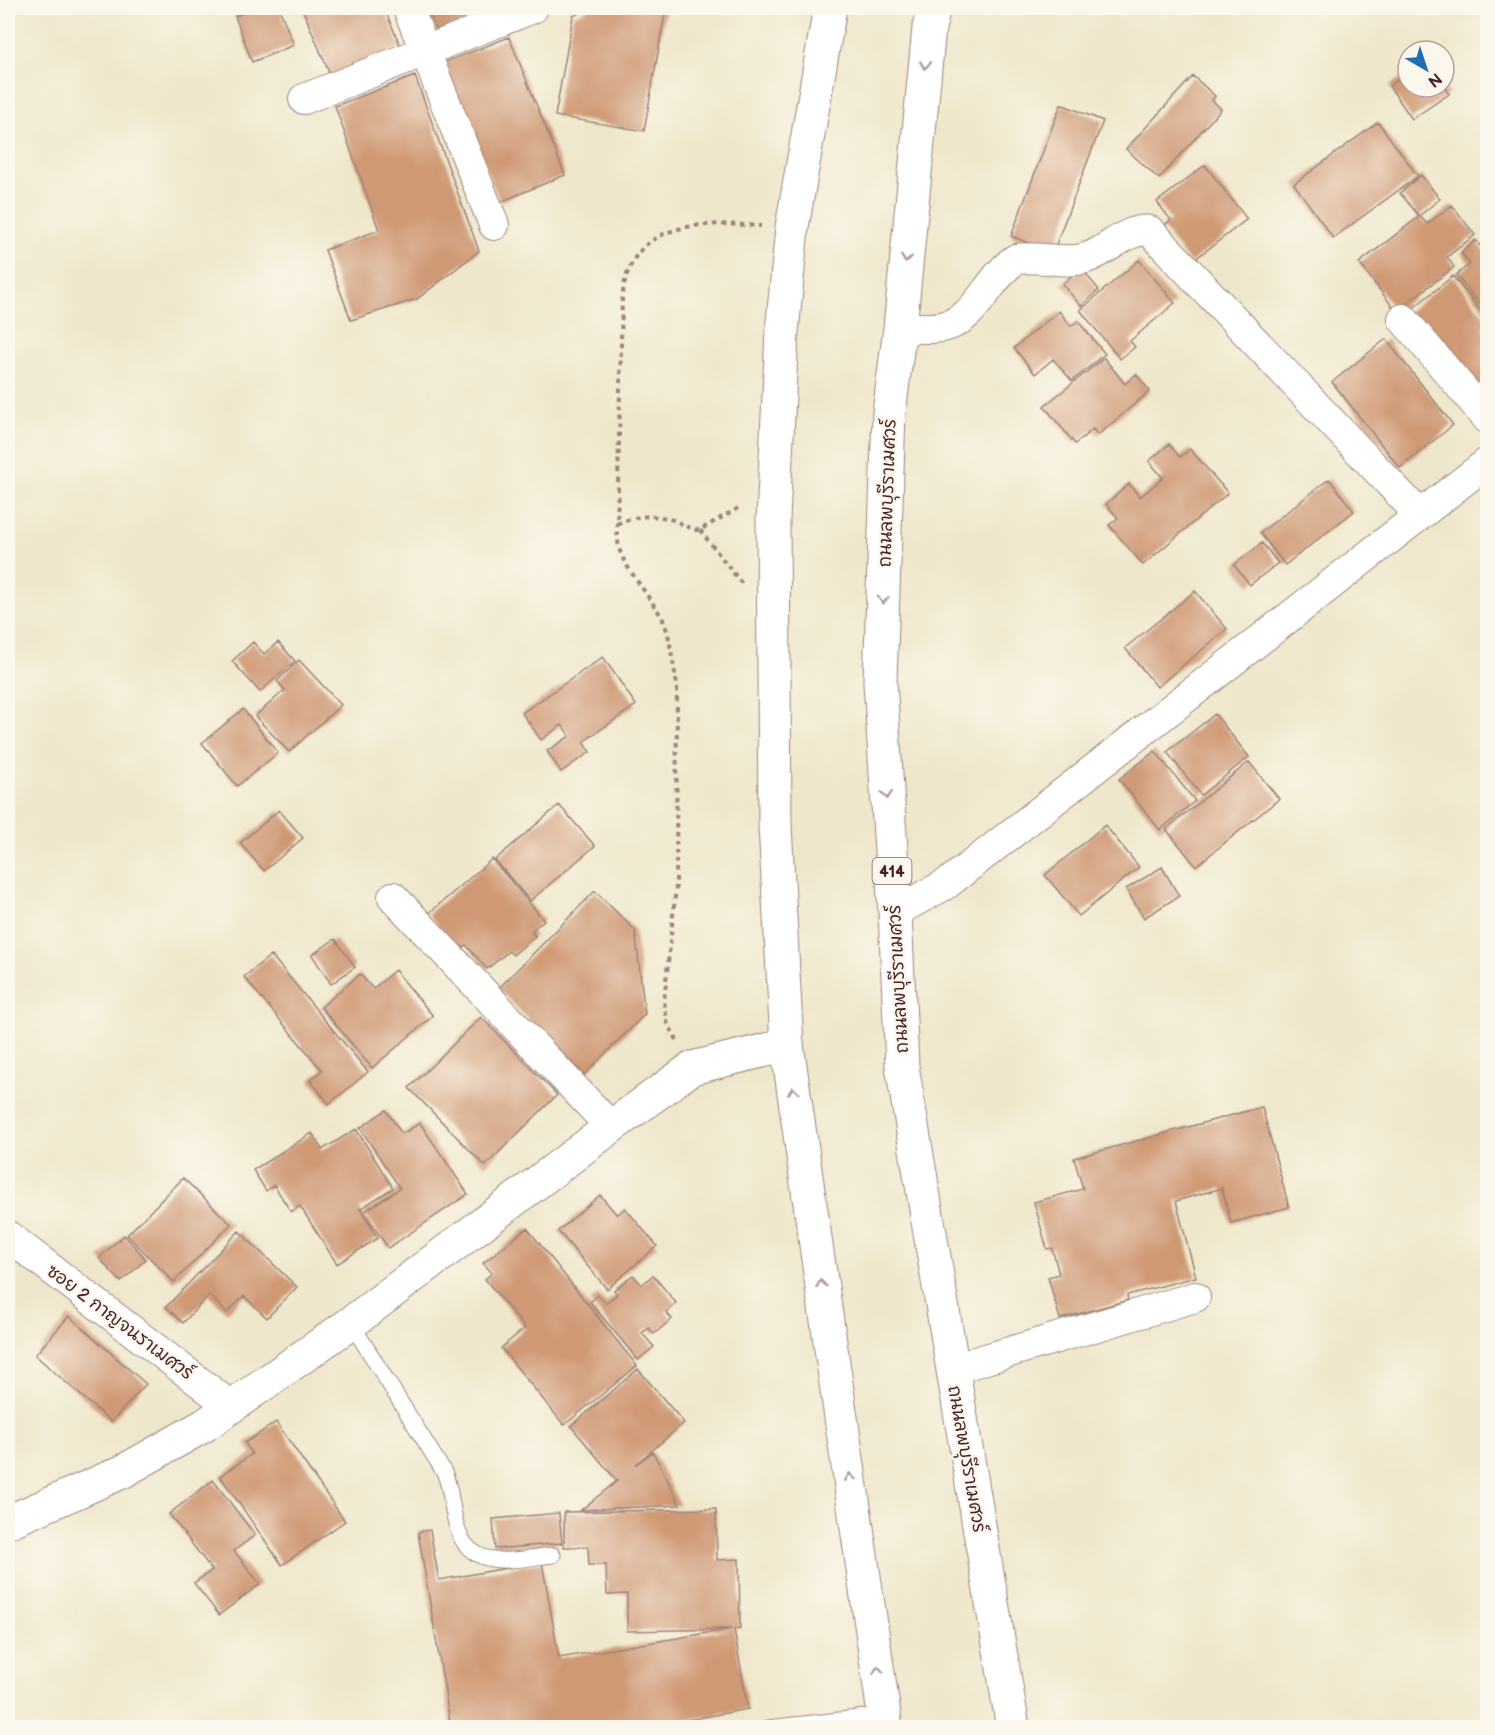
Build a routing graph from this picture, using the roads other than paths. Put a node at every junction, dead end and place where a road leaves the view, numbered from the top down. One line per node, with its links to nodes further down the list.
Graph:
1 (408, 8): 5 (street)
2 (533, 8): 5 (street)
3 (830, 8): 15 (main road)
4 (934, 8): 9 (main road, ถนนลพบุรีราเมศวร์ / 414, one-way to 9)
5 (425, 51): 6 (street); 7 (street)
6 (304, 99)
7 (494, 225)
8 (1403, 319): 10 (street)
9 (900, 328): 12 (street); 14 (main road, ถนนลพบุรีราเมศวร์ / 414, one-way to 14)
10 (1488, 419)
11 (1488, 462): 12 (street)
12 (1420, 515): 14 (street)
13 (393, 897): 16 (street)
14 (895, 912): 20 (main road, ถนนลพบุรีราเมศวร์ / 414)
15 (787, 1045): 16 (main road); 24 (main road, one-way to 15)
16 (611, 1126): 19 (main road)
17 (8, 1236): 21 (street, ซอย 2 กาญจนราเมศวร์)
18 (1195, 1297): 20 (street)
19 (351, 1323): 21 (main road); 23 (lane)
20 (952, 1369): 26 (main road, ถนนลพบุรีราเมศวร์ / 414)
21 (232, 1407): 22 (main road)
22 (8, 1522)
23 (553, 1556)
24 (885, 1721): 25 (lane)
25 (768, 1728)
26 (1013, 1728)

